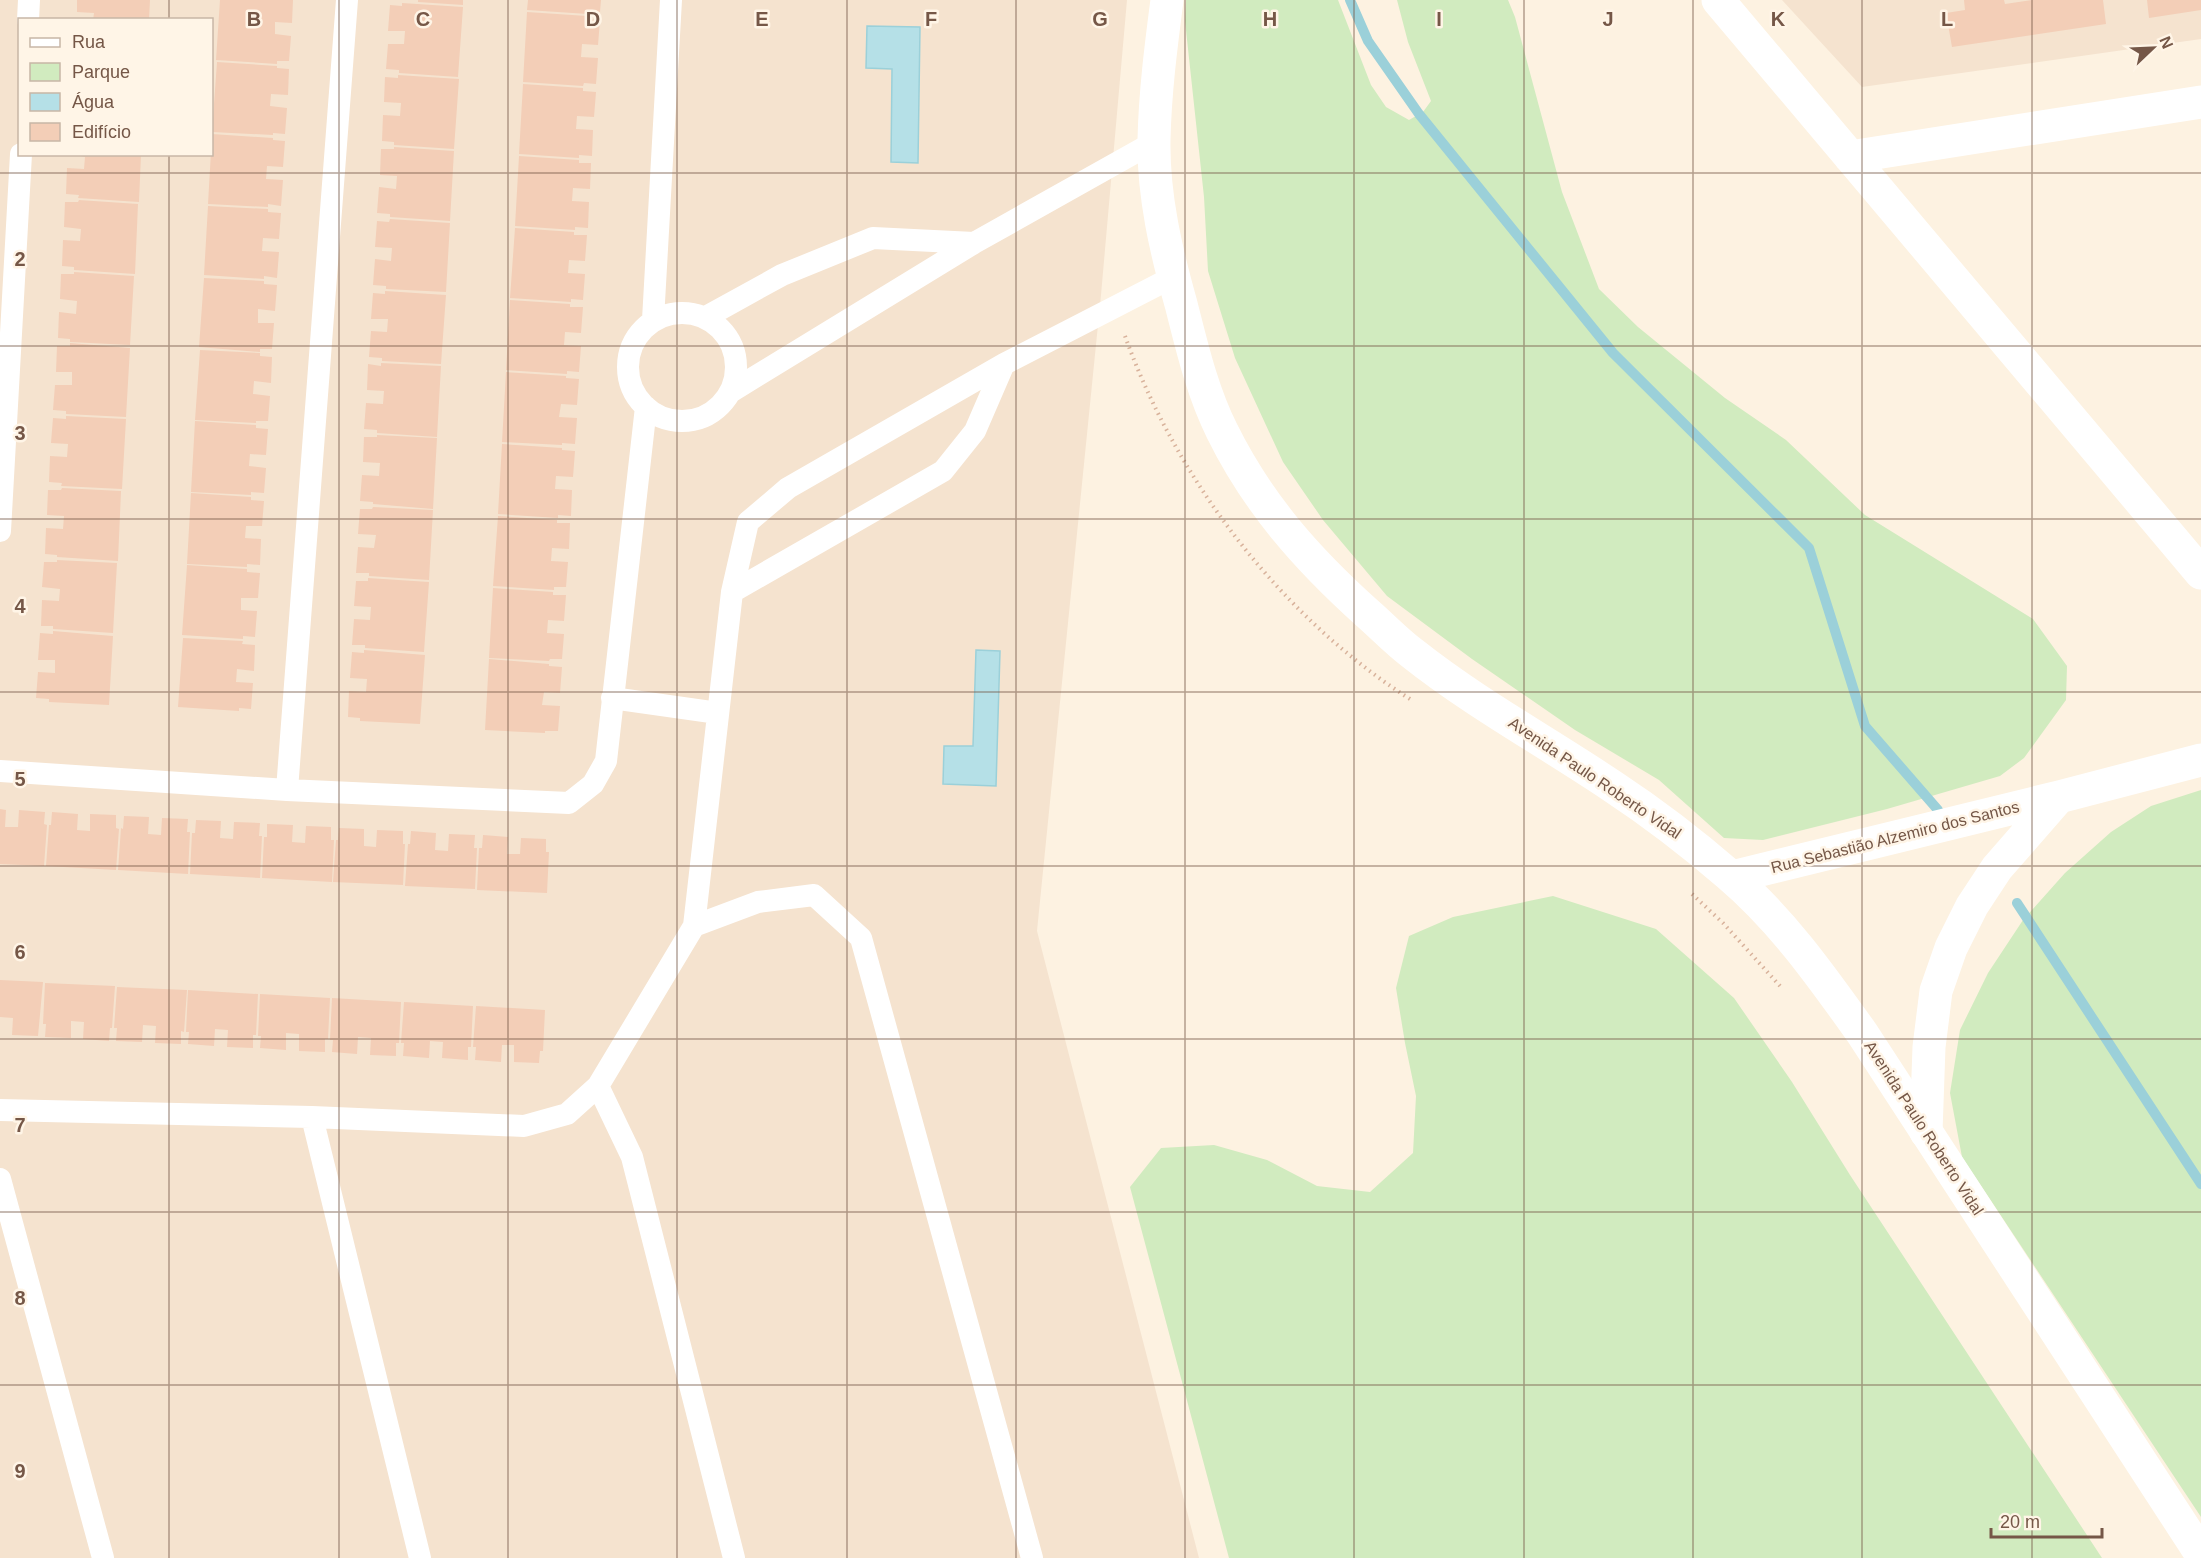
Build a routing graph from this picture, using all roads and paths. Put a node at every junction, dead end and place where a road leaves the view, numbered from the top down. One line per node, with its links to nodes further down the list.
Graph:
1 (29, 0): 6 (lane)
2 (347, 0): 27 (lane)
3 (671, 0): 15 (lane)
4 (1167, 0): 8 (street, Avenida Paulo Roberto Vidal)
5 (1718, 0): 10 (street)
6 (28, 18)
7 (2201, 102): 10 (street)
8 (1154, 142): 11 (lane); 12 (street, Avenida Paulo Roberto Vidal)
9 (21, 156): 19 (lane)
10 (1850, 157): 20 (street)
11 (974, 243): 14 (lane); 17 (lane)
12 (1173, 277): 13 (lane); 29 (street, Avenida Paulo Roberto Vidal)
13 (1115, 307): 16 (lane); 23 (path)
14 (706, 317): 15 (lane); 17 (lane)
15 (654, 320): 18 (lane)
16 (1004, 364): 21 (lane); 21 (lane)
17 (732, 391): 18 (lane)
18 (646, 407): 22 (lane)
19 (0, 531)
20 (2201, 573)
21 (732, 592): 24 (lane)
22 (612, 698): 24 (lane); 27 (lane)
23 (1410, 700)
24 (718, 714): 31 (lane)
25 (2201, 760): 28 (street, Rua Sebastião Alzemiro dos Santos)
26 (0, 771): 27 (lane)
27 (287, 790)
28 (2059, 797): 29 (street, Rua Sebastião Alzemiro dos Santos); 36 (street, Rua Sebastião Alzemiro dos Santos)
29 (1732, 878): 36 (street, Avenida Paulo Roberto Vidal)
30 (1691, 893): 32 (path)
31 (694, 926): 33 (lane); 42 (lane)
32 (1784, 991)
33 (598, 1086): 35 (lane); 41 (lane)
34 (0, 1110): 35 (lane)
35 (312, 1117): 40 (lane)
36 (1926, 1132): 38 (street, Avenida Paulo Roberto Vidal)
37 (0, 1179): 39 (lane)
38 (2201, 1554)
39 (103, 1558)
40 (420, 1558)
41 (734, 1558)
42 (1032, 1558)

